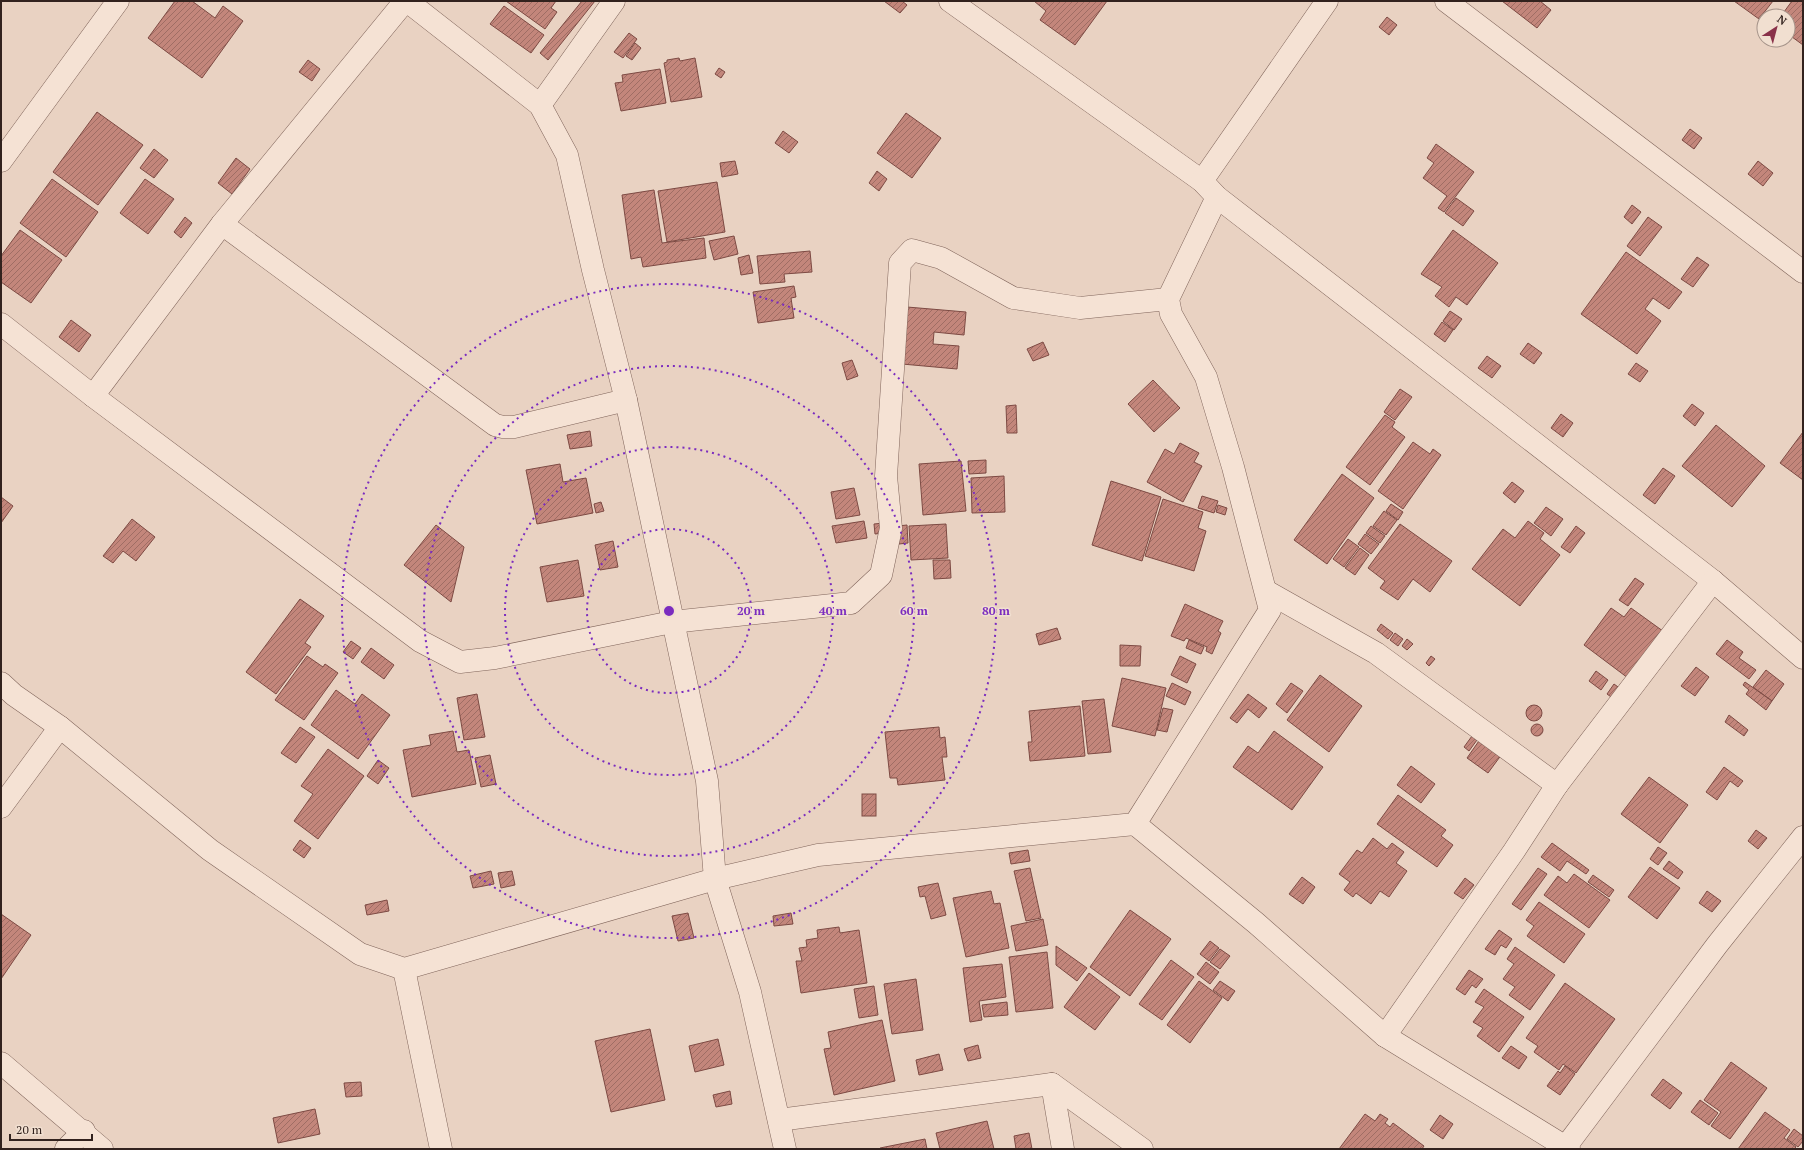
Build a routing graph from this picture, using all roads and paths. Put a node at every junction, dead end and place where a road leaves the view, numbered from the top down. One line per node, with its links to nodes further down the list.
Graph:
1 (118, 1): 8 (street)
2 (406, 1): 7 (street); 11 (street)
3 (614, 1): 7 (street)
4 (950, 1): 9 (street)
5 (1327, 1): 9 (street)
6 (1446, 1): 12 (street)
7 (540, 105): 16 (street)
8 (1, 161)
9 (1202, 181): 10 (street)
10 (1217, 197): 13 (street); 17 (street)
11 (222, 224): 15 (street); 16 (street)
12 (1803, 272)
13 (1168, 299): 18 (street); 19 (street)
14 (1, 324): 15 (street)
15 (93, 396): 19 (street)
16 (626, 400): 19 (street)
17 (1713, 582): 20 (street); 23 (street)
18 (1266, 591): 23 (street); 25 (street)
19 (672, 622): 27 (street)
20 (1803, 658)
21 (1, 683): 22 (street)
22 (60, 727): 24 (street); 28 (street)
23 (1557, 785): 29 (street)
24 (1, 807)
25 (1135, 824): 27 (street); 29 (street)
26 (1803, 838): 34 (street)
27 (715, 879): 28 (street); 32 (street)
28 (404, 968): 37 (street)
29 (1385, 1036): 34 (street)
30 (1, 1063): 33 (street)
31 (1052, 1084): 32 (street); 39 (street); 40 (street)
32 (779, 1120): 38 (street)
33 (84, 1132): 35 (street); 36 (street)
34 (1567, 1148)
35 (66, 1149)
36 (102, 1149)
37 (441, 1149)
38 (785, 1149)
39 (1063, 1149)
40 (1142, 1149)

